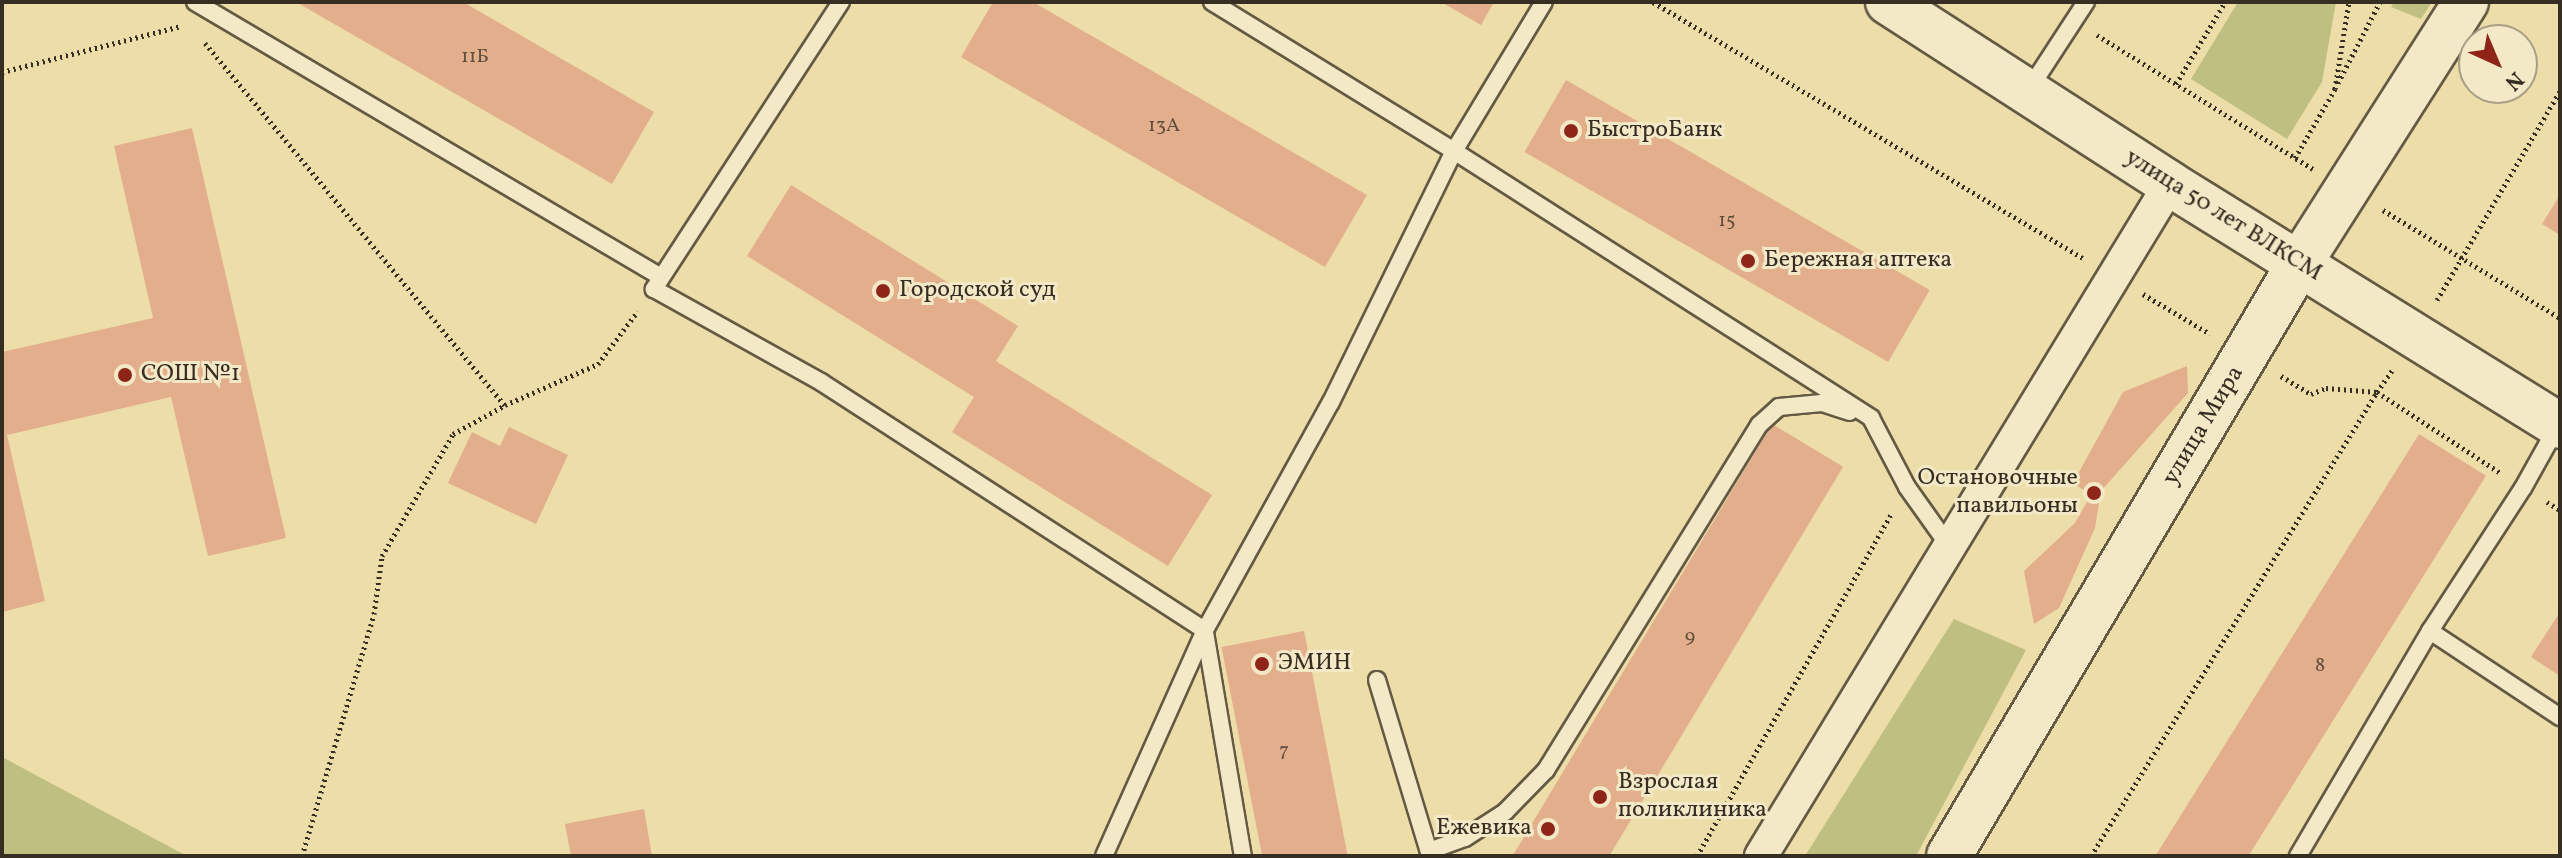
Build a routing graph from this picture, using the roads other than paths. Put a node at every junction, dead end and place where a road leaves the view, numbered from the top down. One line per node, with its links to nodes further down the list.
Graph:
1 (195, 2): 12 (lane)
2 (841, 2): 12 (lane)
3 (1212, 2): 9 (lane)
4 (1544, 2): 9 (lane)
5 (1888, 2): 8 (street, улица 50 лет ВЛКСМ)
6 (2086, 2): 8 (lane)
7 (2466, 2): 11 (street, улица Мира)
8 (2027, 92): 10 (street, улица 50 лет ВЛКСМ)
9 (1454, 151): 13 (lane); 16 (lane)
10 (2170, 184): 11 (street, улица 50 лет ВЛКСМ); 15 (street)
11 (2299, 264): 14 (street, улица 50 лет ВЛКСМ); 24 (street, улица Мира)
12 (657, 283): 16 (lane)
13 (1871, 418): 15 (lane); 20 (lane)
14 (2559, 424): 17 (lane)
15 (1949, 546): 23 (street)
16 (1205, 630): 21 (lane); 22 (lane)
17 (2430, 631): 19 (lane); 25 (lane)
18 (1377, 680): 20 (lane)
19 (2560, 717)
20 (1429, 854)
21 (1104, 856)
22 (1243, 856)
23 (1761, 856)
24 (1949, 856)
25 (2298, 856)

